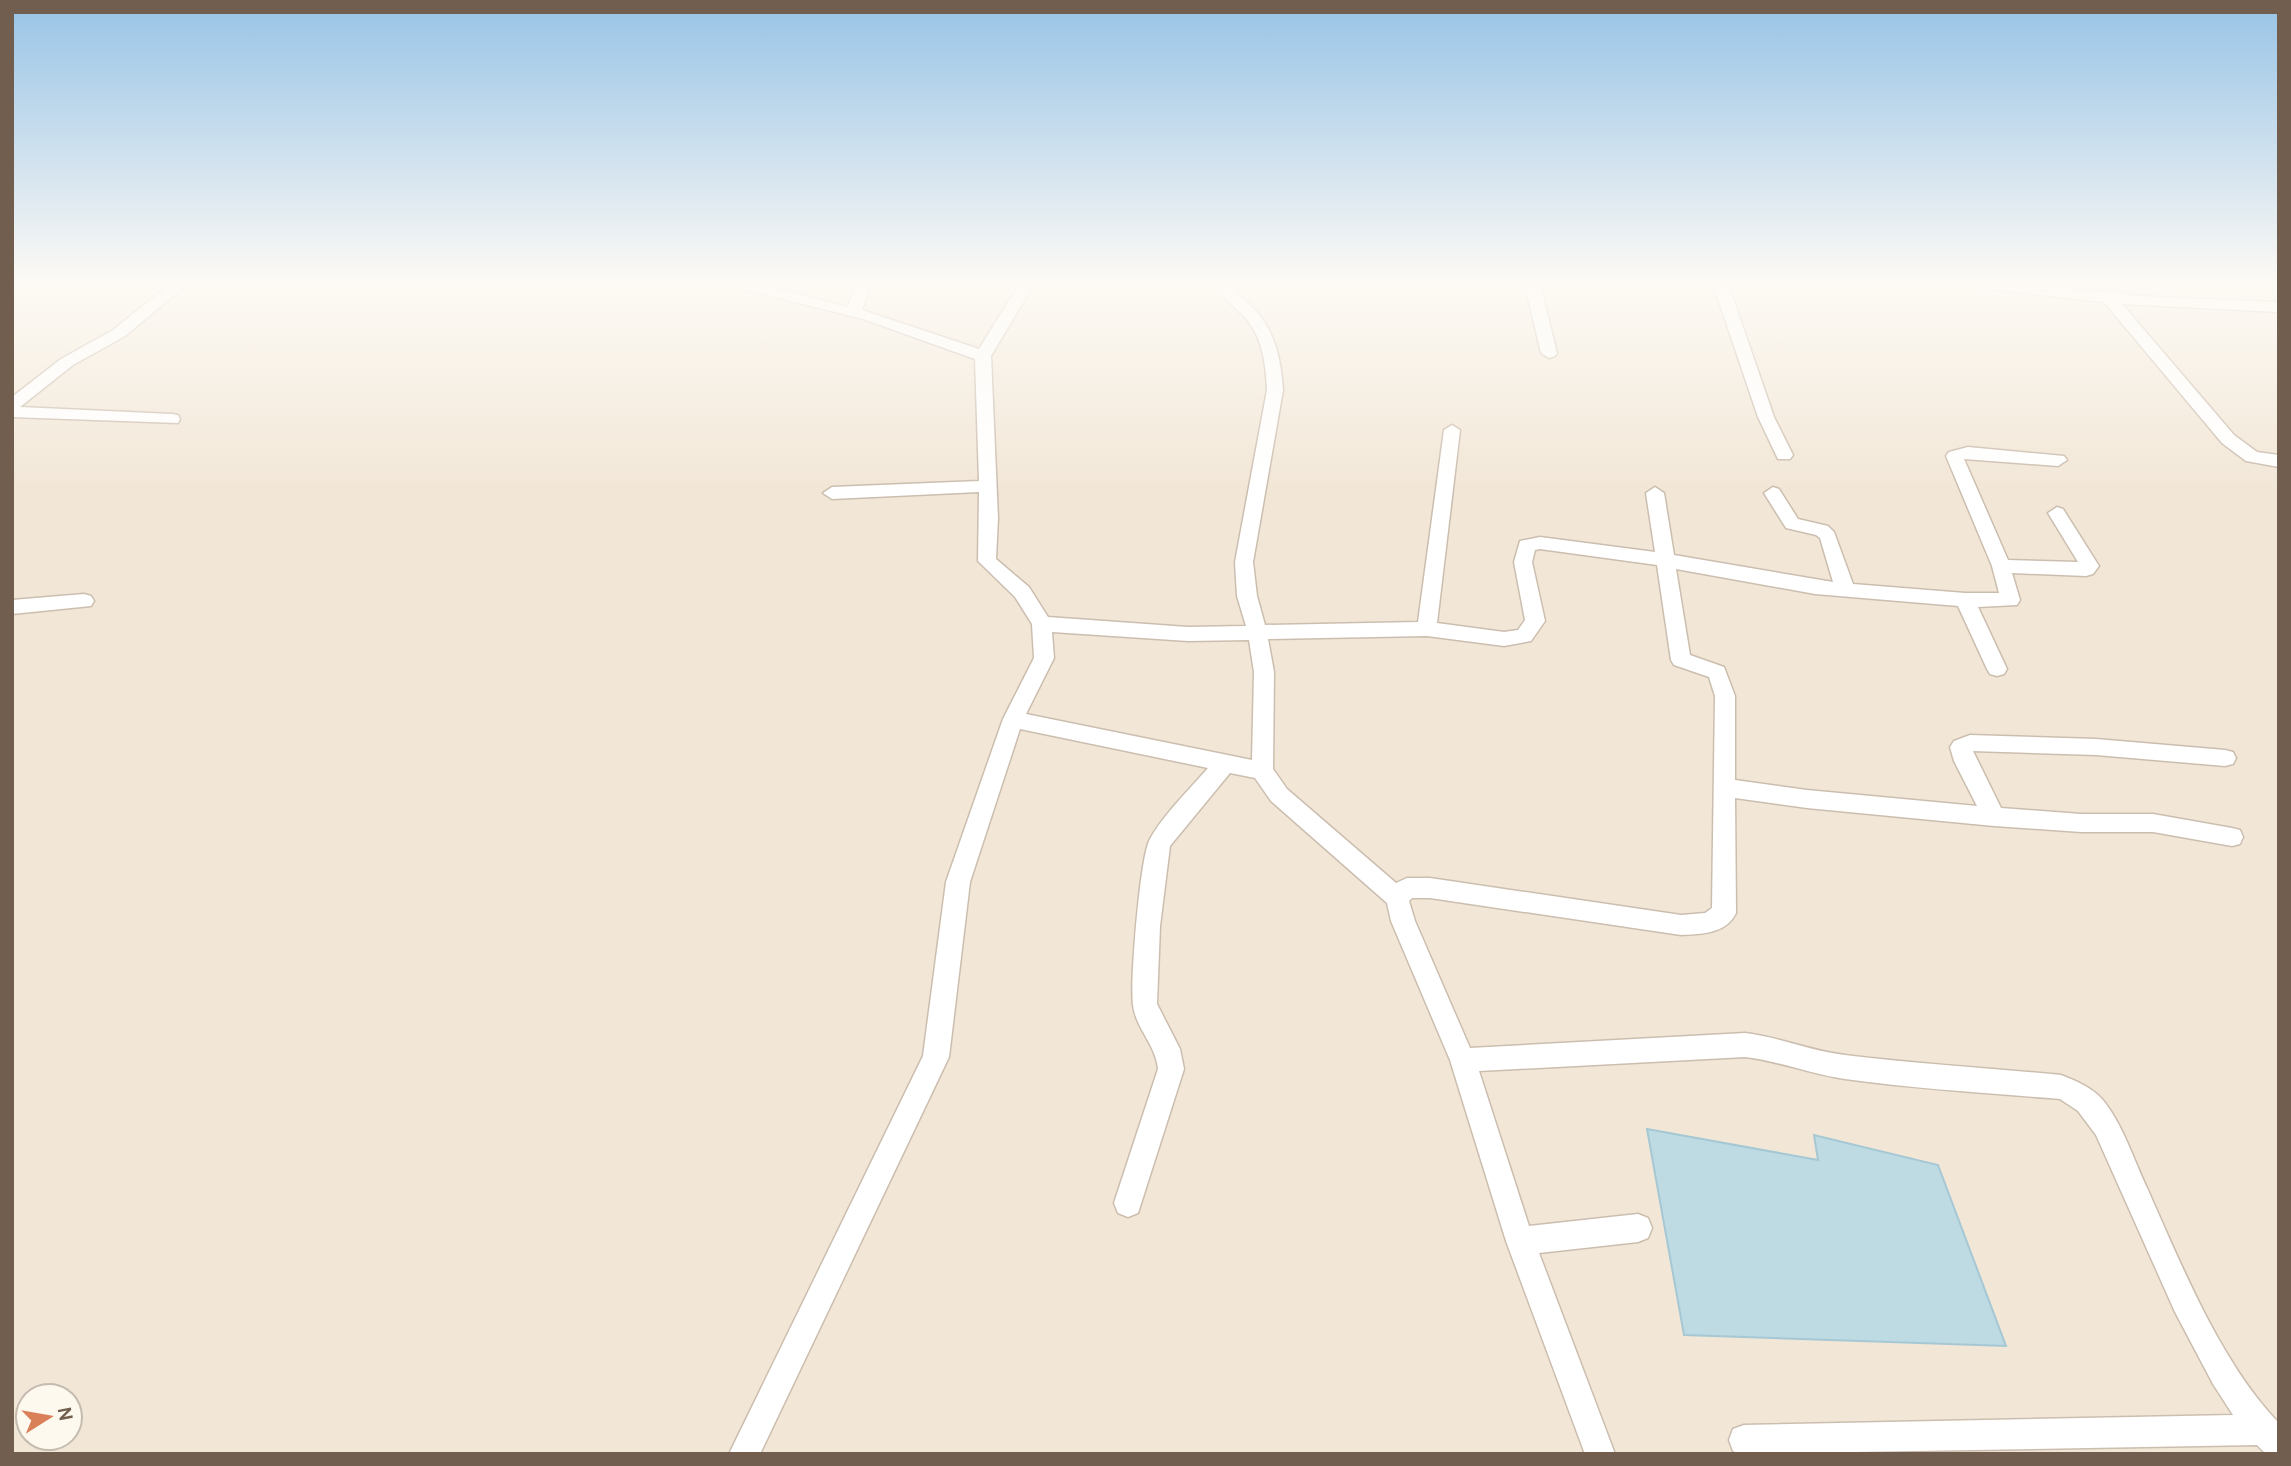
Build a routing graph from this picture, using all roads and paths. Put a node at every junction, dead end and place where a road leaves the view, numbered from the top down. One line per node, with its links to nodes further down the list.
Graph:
1 (90, 349): 10 (street)
2 (964, 349): 9 (street)
3 (987, 349): 9 (street)
4 (1269, 349): 30 (street)
5 (1548, 349): 8 (street)
6 (1742, 349): 14 (street)
7 (2154, 349): 16 (street)
8 (1549, 353)
9 (983, 356): 17 (street)
10 (12, 405)
11 (12, 412): 12 (street)
12 (172, 419)
13 (1452, 430): 29 (street)
14 (1784, 455)
15 (2057, 460): 23 (street)
16 (2279, 461)
17 (988, 486): 18 (street); 28 (street)
18 (832, 493)
19 (1655, 493): 22 (street)
20 (1773, 493): 24 (street)
21 (2057, 513): 23 (street)
22 (1664, 560): 24 (street); 29 (street); 36 (street)
23 (2001, 566): 25 (street)
24 (1845, 589): 25 (street)
25 (1965, 600): 31 (street)
26 (84, 601): 27 (street)
27 (12, 607)
28 (1042, 624): 30 (street); 32 (street)
29 (1427, 629): 30 (street)
30 (1257, 631): 35 (street)
31 (1997, 669)
32 (1013, 719): 34 (street); 46 (street)
33 (2225, 758): 37 (street)
34 (1224, 763): 35 (street); 41 (street)
35 (1262, 771): 39 (street)
36 (1723, 787): 37 (street); 39 (street)
37 (1994, 817): 38 (street)
38 (2231, 837)
39 (1397, 898): 40 (street)
40 (1463, 1060): 43 (street); 44 (street)
41 (1128, 1203)
42 (1638, 1228): 43 (street)
43 (1520, 1241): 47 (street)
44 (2271, 1438): 45 (street)
45 (1744, 1440)
46 (744, 1454)
47 (1600, 1454)

